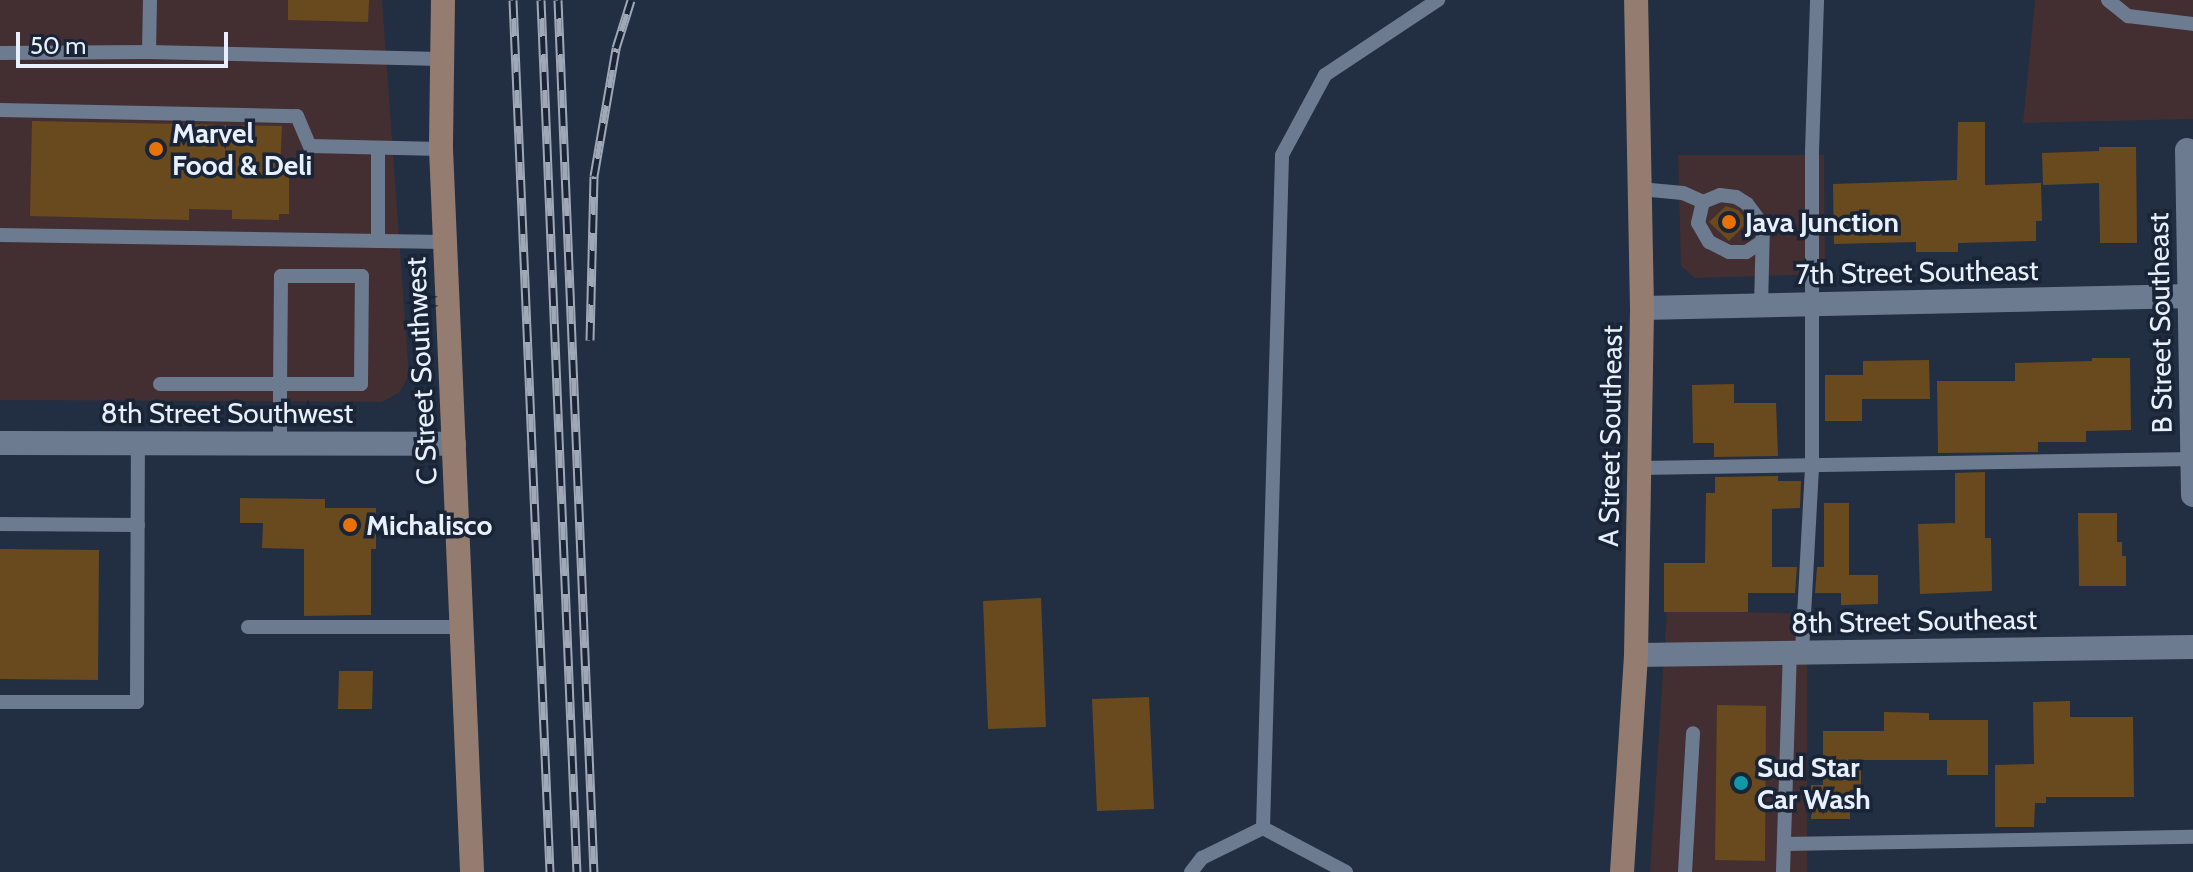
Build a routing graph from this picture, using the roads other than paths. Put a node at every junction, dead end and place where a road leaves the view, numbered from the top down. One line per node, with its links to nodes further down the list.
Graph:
1 (150, 0): 9 (lane)
2 (424, 0): 11 (main road, C Street Southwest)
3 (443, 0): 11 (main road, C Street Southwest)
4 (1438, 0): 45 (lane)
5 (1636, 0): 16 (main road, A Street Southeast)
6 (1817, 0): 24 (lane)
7 (2108, 0): 8 (lane)
8 (2193, 24)
9 (149, 52): 10 (lane); 11 (lane)
10 (0, 53)
11 (440, 59): 14 (main road, C Street Southwest)
12 (0, 110): 13 (lane)
13 (378, 148): 14 (lane); 19 (lane)
14 (441, 149): 20 (main road, C Street Southwest)
15 (2187, 150): 22 (street, B Street Southeast)
16 (1640, 189): 17 (lane); 25 (main road, A Street Southeast)
17 (1703, 202): 21 (lane); 21 (lane)
18 (0, 235): 19 (lane)
19 (378, 241): 20 (lane)
20 (445, 242): 31 (main road, C Street Southwest)
21 (1760, 243): 23 (lane)
22 (2191, 296): 24 (street, 7th Street Southeast); 32 (street, B Street Southeast)
23 (1761, 305): 24 (street, 7th Street Southeast); 25 (street, 7th Street Southeast)
24 (1813, 305): 33 (lane)
25 (1642, 308): 34 (main road, A Street Southeast)
26 (160, 384): 27 (lane)
27 (280, 384): 27 (lane); 30 (lane)
28 (0, 443): 29 (street, 8th Street Southwest)
29 (138, 443): 30 (street, 8th Street Southwest); 37 (lane)
30 (280, 444): 31 (street, 8th Street Southwest)
31 (454, 444): 39 (main road, C Street Southwest)
32 (2193, 459): 33 (lane); 35 (street, B Street Southeast)
33 (1812, 465): 34 (lane); 41 (lane)
34 (1639, 468): 42 (main road, A Street Southeast)
35 (2193, 495)
36 (0, 524): 37 (lane)
37 (138, 525): 43 (lane)
38 (248, 627): 39 (lane)
39 (462, 627): 48 (main road, C Street Southwest)
40 (2193, 647): 41 (street, 8th Street Southeast)
41 (1796, 653): 42 (street, 8th Street Southeast); 47 (lane)
42 (1636, 655): 51 (main road, A Street Southeast)
43 (0, 702)
44 (1693, 733): 52 (lane)
45 (1263, 828): 49 (lane); 50 (lane)
46 (2193, 837): 47 (lane)
47 (1784, 844): 53 (lane)
48 (472, 872)
49 (1191, 872)
50 (1346, 872)
51 (1622, 872)
52 (1685, 872)
53 (1783, 872)

